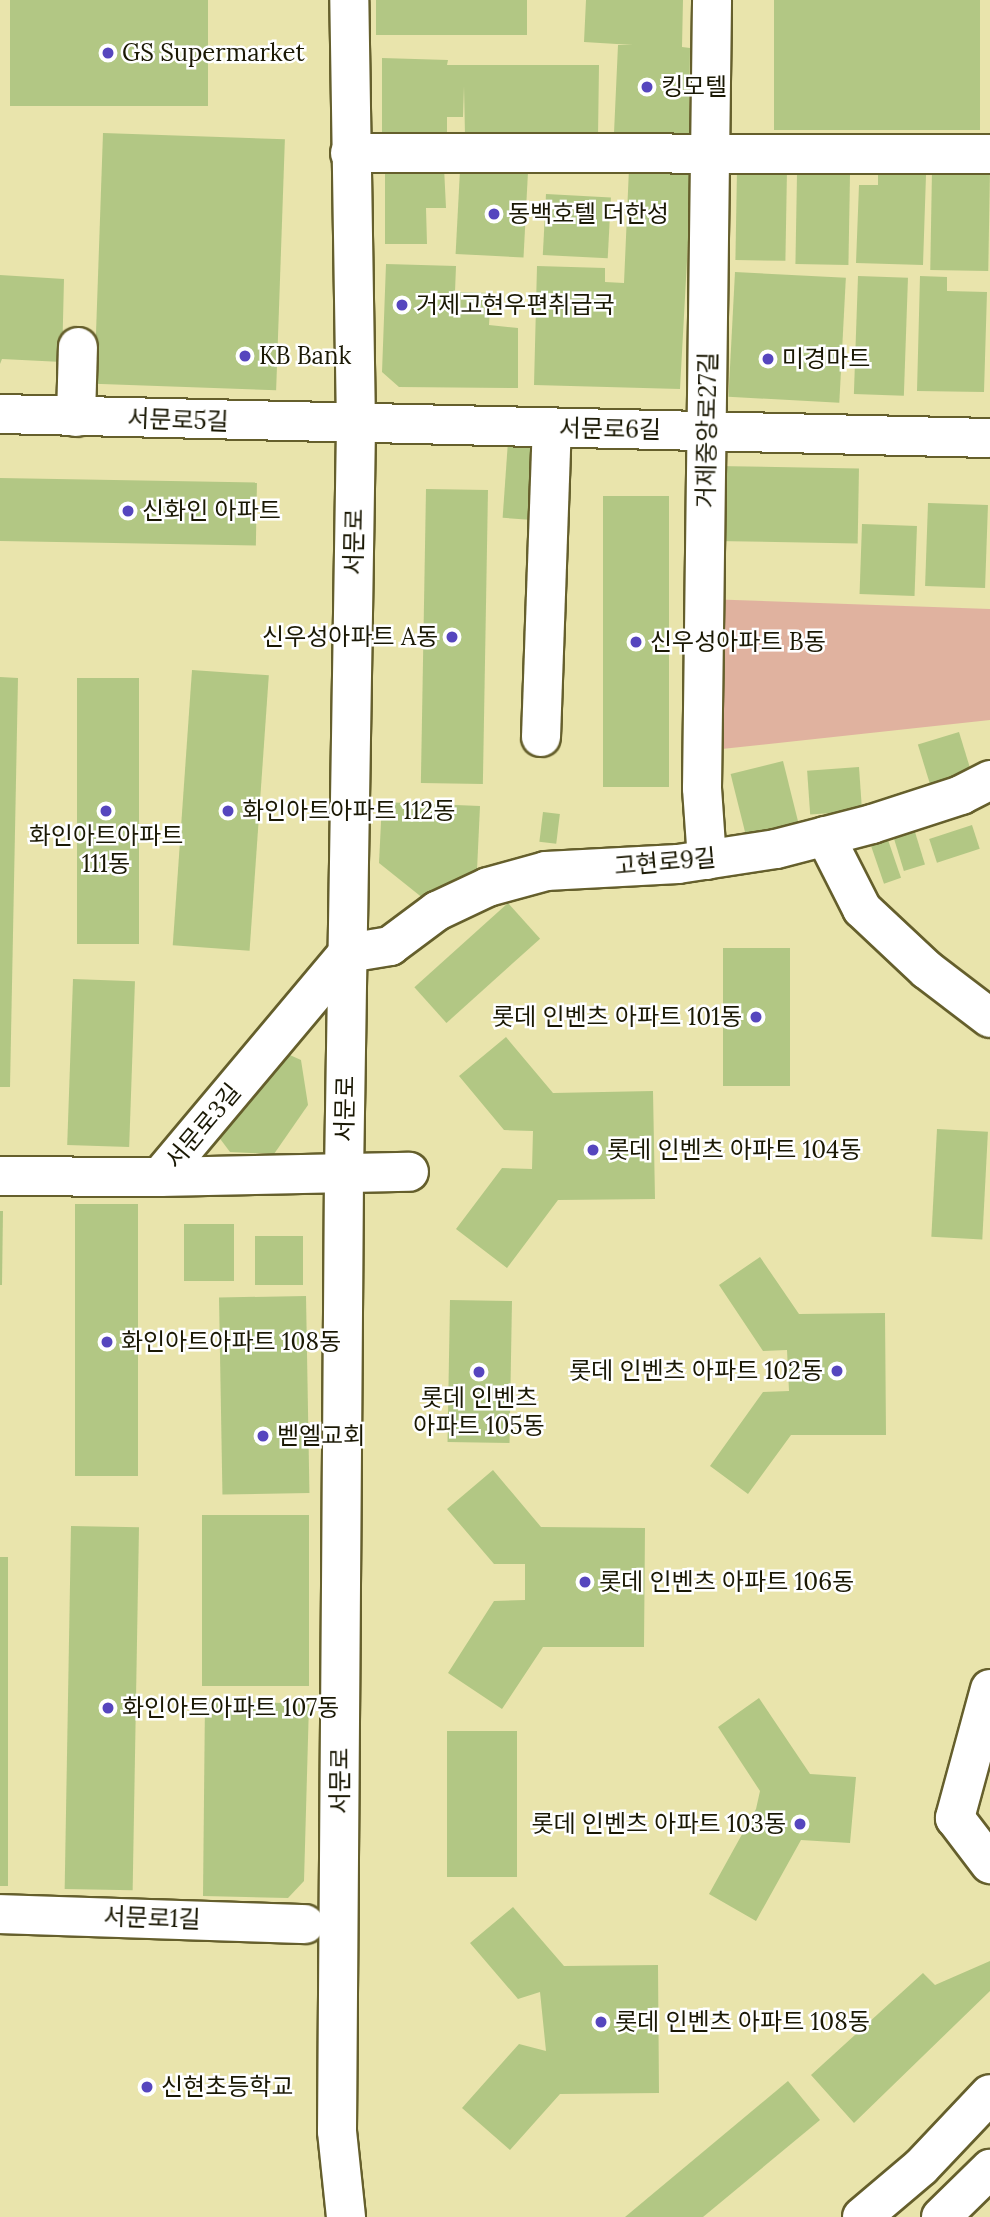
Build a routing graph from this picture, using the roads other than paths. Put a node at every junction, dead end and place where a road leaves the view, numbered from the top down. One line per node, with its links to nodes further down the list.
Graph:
1 (349, 0): 3 (street, 서문로)
2 (712, 0): 4 (street, 거제중앙로27길)
3 (350, 153): 4 (street); 9 (street, 서문로)
4 (708, 154): 5 (street); 11 (street, 거제중앙로27길)
5 (990, 154)
6 (78, 347): 8 (street)
7 (0, 414): 8 (street, 서문로5길)
8 (76, 417): 9 (street, 서문로5길)
9 (356, 426): 10 (street, 서문로6길); 17 (street, 서문로)
10 (552, 428): 11 (street, 서문로6길); 13 (street)
11 (707, 432): 12 (street, 서문로6길); 16 (street, 거제중앙로27길)
12 (990, 438)
13 (541, 737)
14 (990, 780): 15 (street, 고현로9길)
15 (824, 836): 16 (street, 고현로9길); 18 (street)
16 (706, 860): 17 (street, 고현로9길)
17 (348, 953): 20 (street, 서문로); 22 (street, 서문로3길)
18 (990, 1018)
19 (409, 1172): 20 (street)
20 (344, 1174): 22 (street); 29 (street, 서문로)
21 (0, 1176): 22 (street, 서문로3길)
22 (160, 1177)
23 (990, 1689): 24 (street)
24 (990, 1864)
25 (0, 1914): 26 (street, 서문로1길)
26 (305, 1924)
27 (990, 2094): 30 (street)
28 (990, 2169): 31 (street)
29 (346, 2217)
30 (862, 2217)
31 (941, 2217)

